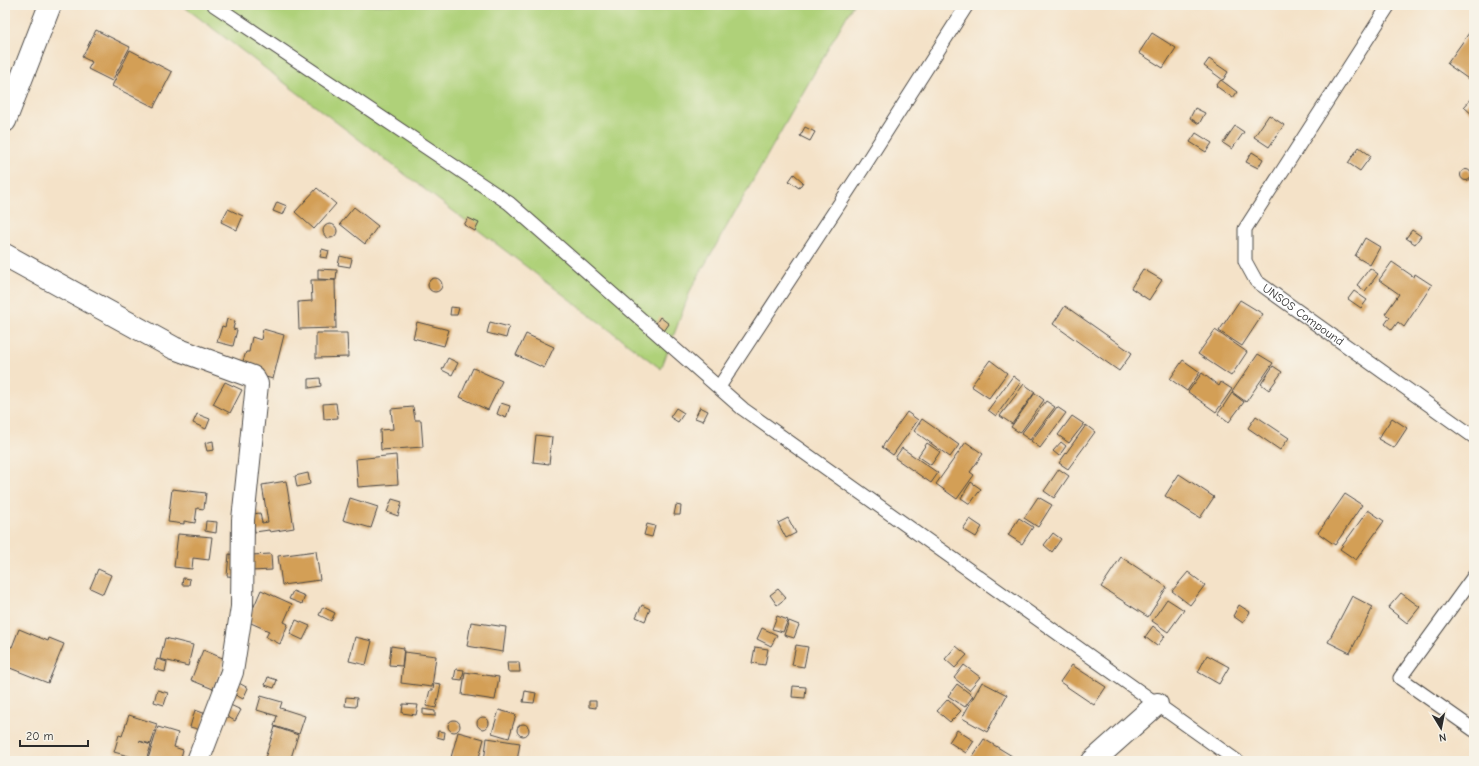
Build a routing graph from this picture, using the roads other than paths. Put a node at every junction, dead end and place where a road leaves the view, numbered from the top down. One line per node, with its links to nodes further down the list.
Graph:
1 (50, 5): 5 (street)
2 (214, 5): 7 (lane)
3 (967, 5): 7 (lane)
4 (1389, 5): 8 (lane, UNSOS Compound)
5 (5, 121)
6 (5, 255): 12 (street)
7 (719, 387): 10 (lane)
8 (1474, 438)
9 (1474, 576): 11 (lane)
10 (1157, 704): 13 (street); 14 (lane)
11 (1474, 730)
12 (198, 761)
13 (1093, 761)
14 (1237, 761)

